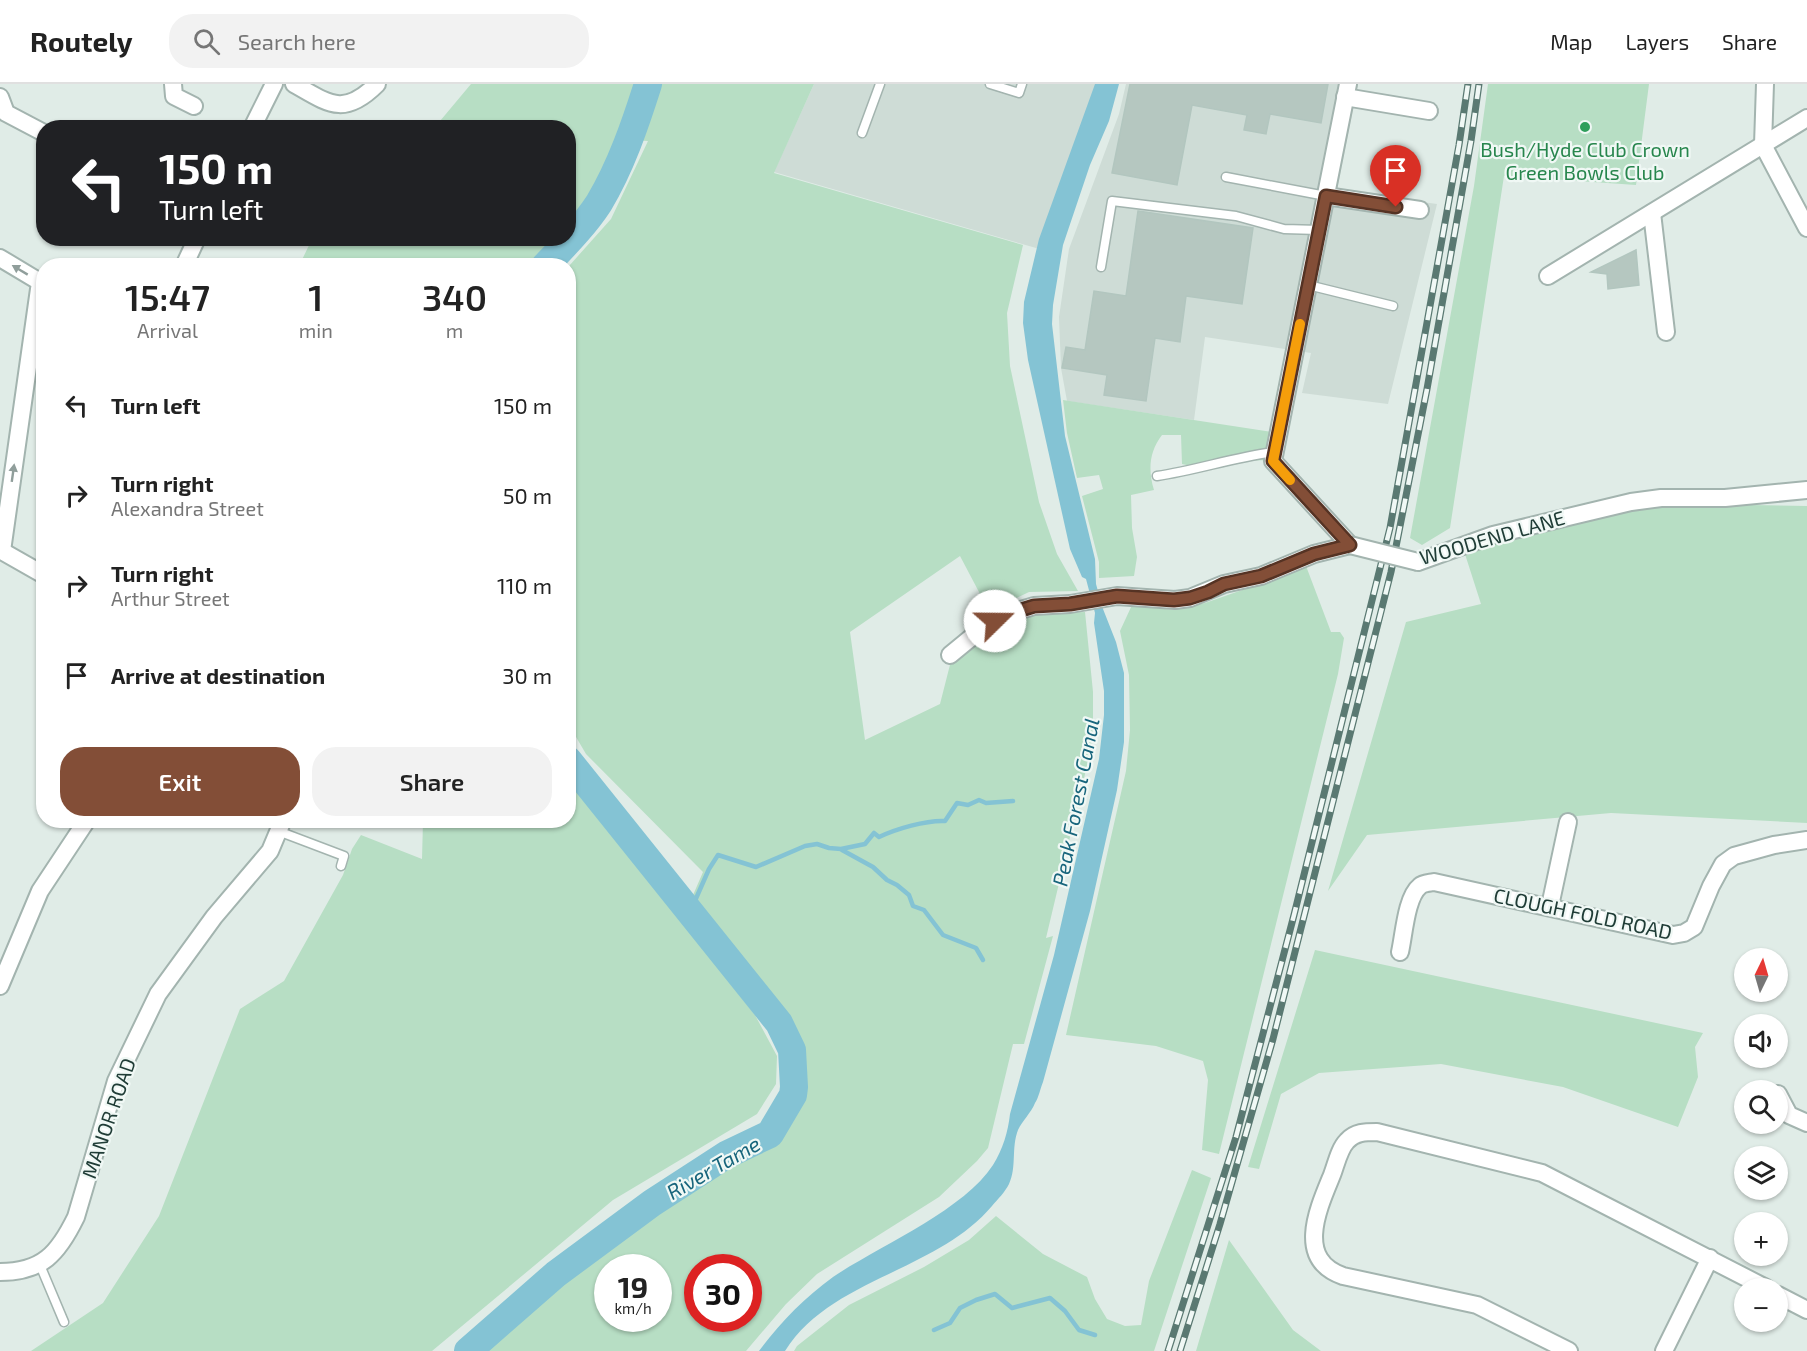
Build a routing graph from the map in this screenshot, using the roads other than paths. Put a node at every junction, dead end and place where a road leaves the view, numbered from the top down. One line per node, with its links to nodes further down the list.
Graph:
1 (173, 84): 11 (street)
2 (274, 84): 14 (street)
3 (294, 84): 4 (street)
4 (377, 84)
5 (880, 84): 16 (lane)
6 (990, 84): 7 (lane)
7 (1022, 84)
8 (1765, 84): 17 (street)
9 (1347, 90): 12 (street); 19 (street)
10 (0, 97): 15 (street)
11 (194, 106)
12 (1429, 111)
13 (1807, 118): 17 (street)
14 (256, 120)
15 (36, 129)
16 (862, 133)
17 (1763, 145): 21 (street); 22 (street)
18 (1226, 177): 19 (lane)
19 (1326, 196): 20 (street); 23 (street)
20 (1420, 210)
21 (1652, 213): 26 (street); 31 (street)
22 (1807, 228)
23 (1319, 230): 25 (lane); 28 (street)
24 (0, 258): 27 (street, one-way to 24)
25 (1101, 267)
26 (1548, 276)
27 (36, 280)
28 (1308, 285): 29 (lane); 32 (street)
29 (1393, 306)
30 (36, 310): 36 (street, one-way to 30)
31 (1666, 332)
32 (1274, 457): 33 (lane); 35 (street)
33 (1157, 476)
34 (1807, 490): 35 (street, WOODEND LANE, bridge)
35 (1350, 545): 38 (street, WOODEND LANE)
36 (1, 551): 37 (street)
37 (36, 571)
38 (950, 655)
39 (1568, 822): 45 (street)
40 (82, 828): 47 (street)
41 (279, 828): 51 (street, MANOR ROAD)
42 (284, 828): 44 (lane)
43 (1807, 840): 45 (street, CLOUGH FOLD ROAD)
44 (341, 866)
45 (1550, 906): 46 (street, CLOUGH FOLD ROAD)
46 (1400, 952)
47 (0, 986)
48 (1788, 1113): 49 (street)
49 (1807, 1123)
50 (1710, 1258): 53 (street); 57 (street); 58 (street)
51 (40, 1265): 52 (street); 56 (lane)
52 (0, 1272)
53 (1747, 1278)
54 (1788, 1300): 55 (street)
55 (1807, 1310)
56 (64, 1322)
57 (1569, 1351)
58 (1664, 1351)

